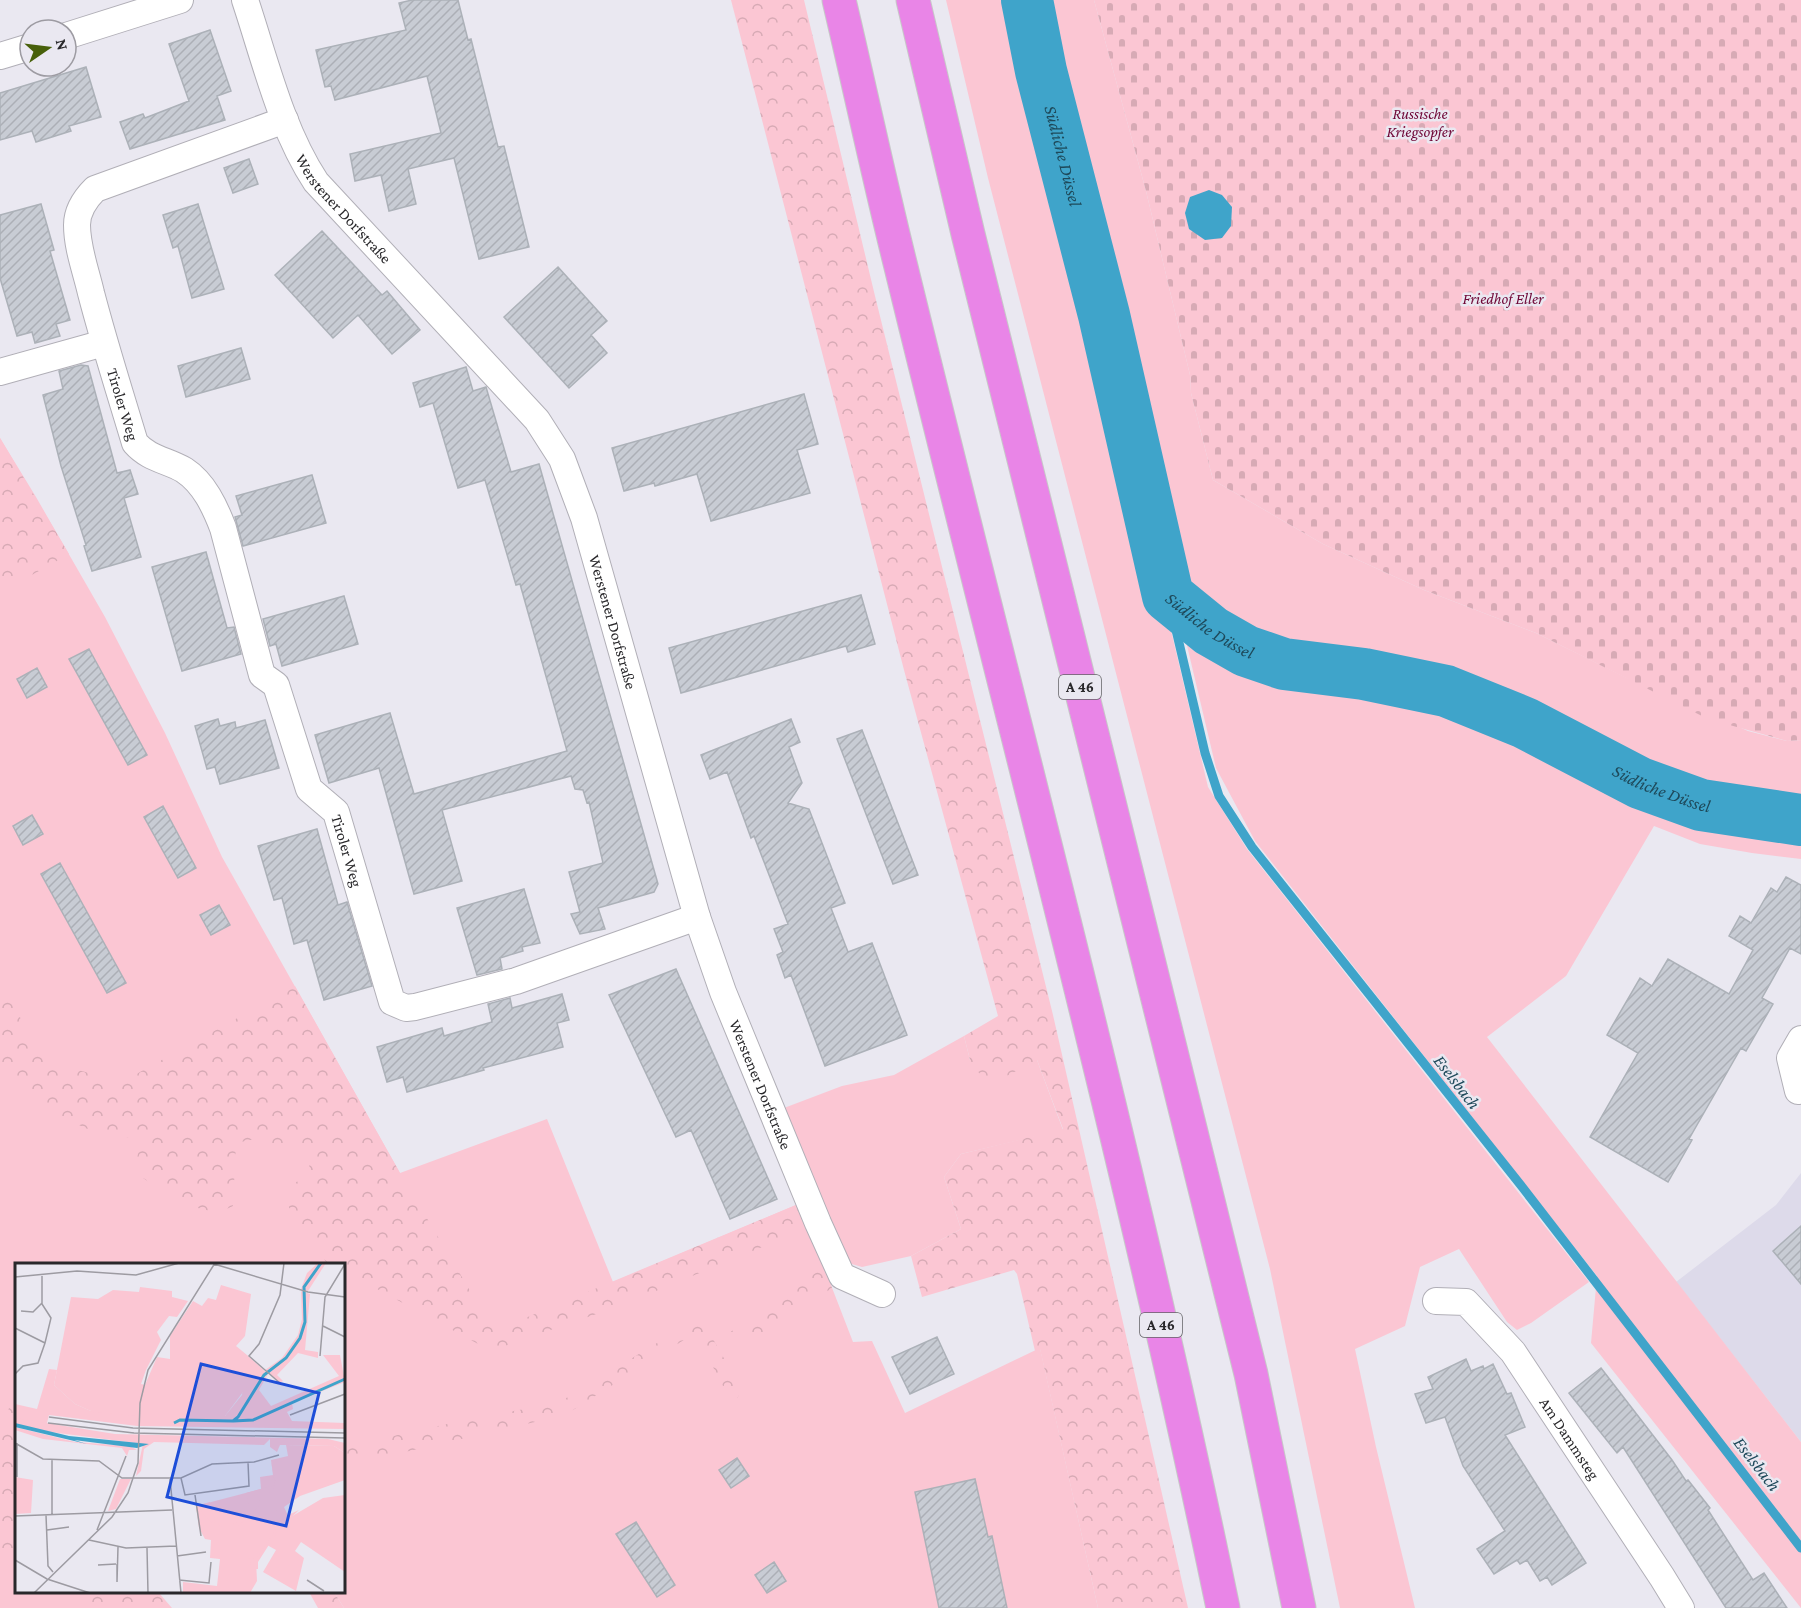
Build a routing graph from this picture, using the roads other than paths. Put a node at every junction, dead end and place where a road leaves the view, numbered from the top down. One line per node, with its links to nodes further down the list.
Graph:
1 (180, 0): 5 (street)
2 (245, 0): 8 (street, Werstener Dorfstraße)
3 (839, 0): 16 (highway, A 46)
4 (913, 0): 17 (highway, A 46)
5 (78, 32)
6 (18, 51): 7 (street)
7 (0, 56)
8 (285, 120): 9 (street, Tiroler Weg); 11 (street, Werstener Dorfstraße)
9 (104, 343): 10 (street); 11 (street, Tiroler Weg)
10 (0, 372)
11 (697, 917): 14 (street, Werstener Dorfstraße)
12 (1801, 1039): 13 (street)
13 (1798, 1091)
14 (882, 1294)
15 (1436, 1301): 18 (street, Am Dammsteg)
16 (1223, 1608)
17 (1299, 1608)
18 (1681, 1608)

